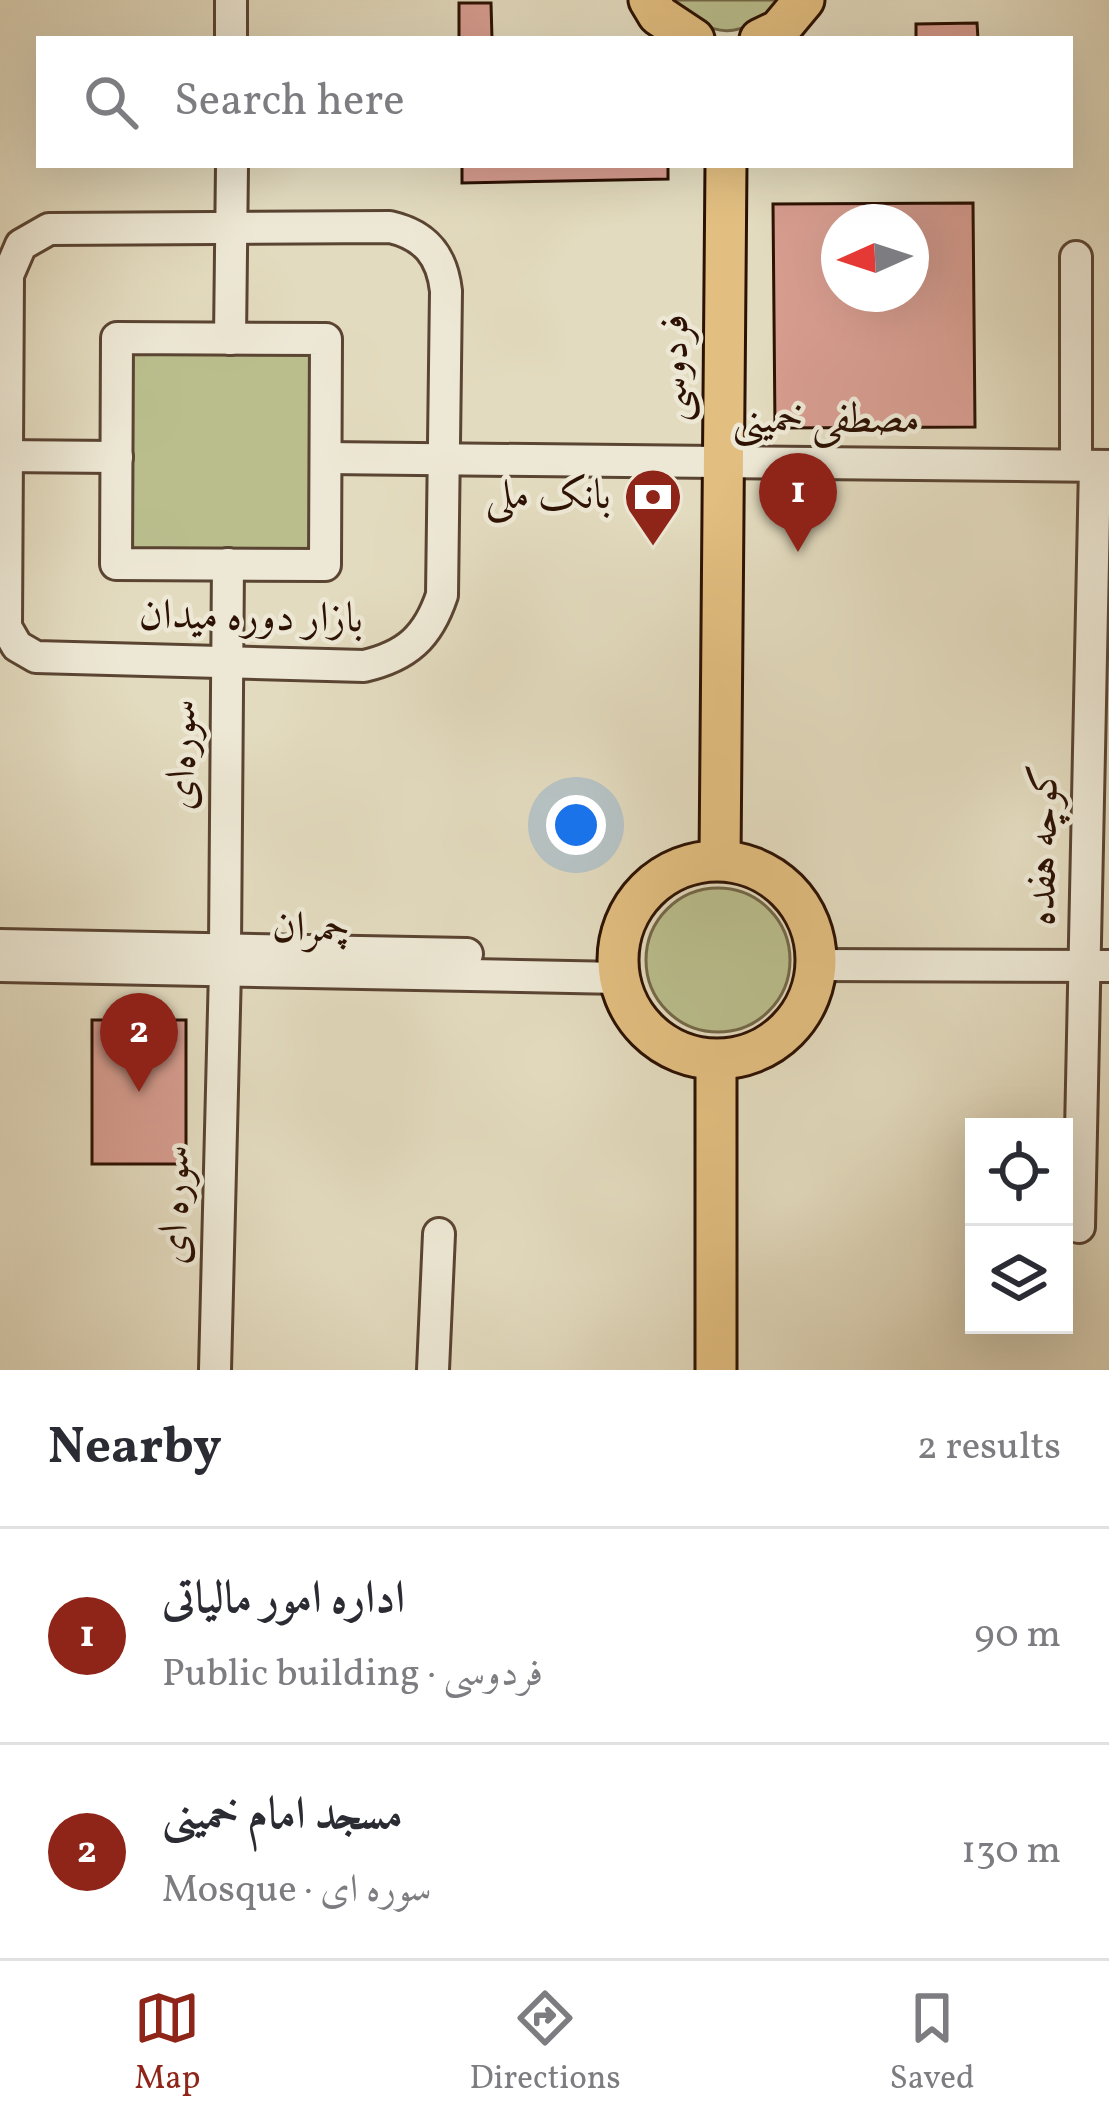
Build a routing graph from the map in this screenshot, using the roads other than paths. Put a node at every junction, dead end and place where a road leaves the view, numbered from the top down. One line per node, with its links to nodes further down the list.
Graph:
1 (231, 0): 4 (street)
2 (649, 0): 5 (main road)
3 (804, 0): 6 (main road)
4 (231, 36)
5 (690, 36)
6 (766, 36)
7 (232, 168): 9 (street)
8 (726, 168): 16 (main road, فردوسی)
9 (232, 229): 11 (street); 12 (street, بازار دوره میدان); 15 (street, بازار دوره میدان)
10 (1076, 257): 17 (street, کوچه هفده)
11 (230, 339): 13 (street); 14 (street)
12 (4, 456): 13 (street); 19 (street, بازار دوره میدان)
13 (117, 457): 18 (street)
14 (326, 458): 15 (street, مصطفی خمینی); 18 (street)
15 (443, 460): 16 (street, مصطفی خمینی); 19 (street, بازار دوره میدان)
16 (723, 463): 17 (street, مصطفی خمینی); 20 (main road, فردوسی)
17 (1093, 465): 25 (street, کوچه هفده)
18 (228, 564): 19 (street, سوره‌ای)
19 (227, 663): 22 (street, سوره‌ای)
20 (720, 860): 23 (main road); 26 (main road)
21 (0, 945): 22 (street, چمران)
22 (225, 958): 24 (street, چمران); 26 (street, چمران); 30 (street, سوره ای)
23 (816, 965): 25 (street); 27 (main road)
24 (0, 966)
25 (1097, 966): 28 (street, کوچه هفده)
26 (619, 968): 27 (main road)
27 (716, 1060): 32 (main road)
28 (1084, 1228)
29 (439, 1234): 31 (street)
30 (215, 1370)
31 (433, 1370)
32 (716, 1370)

